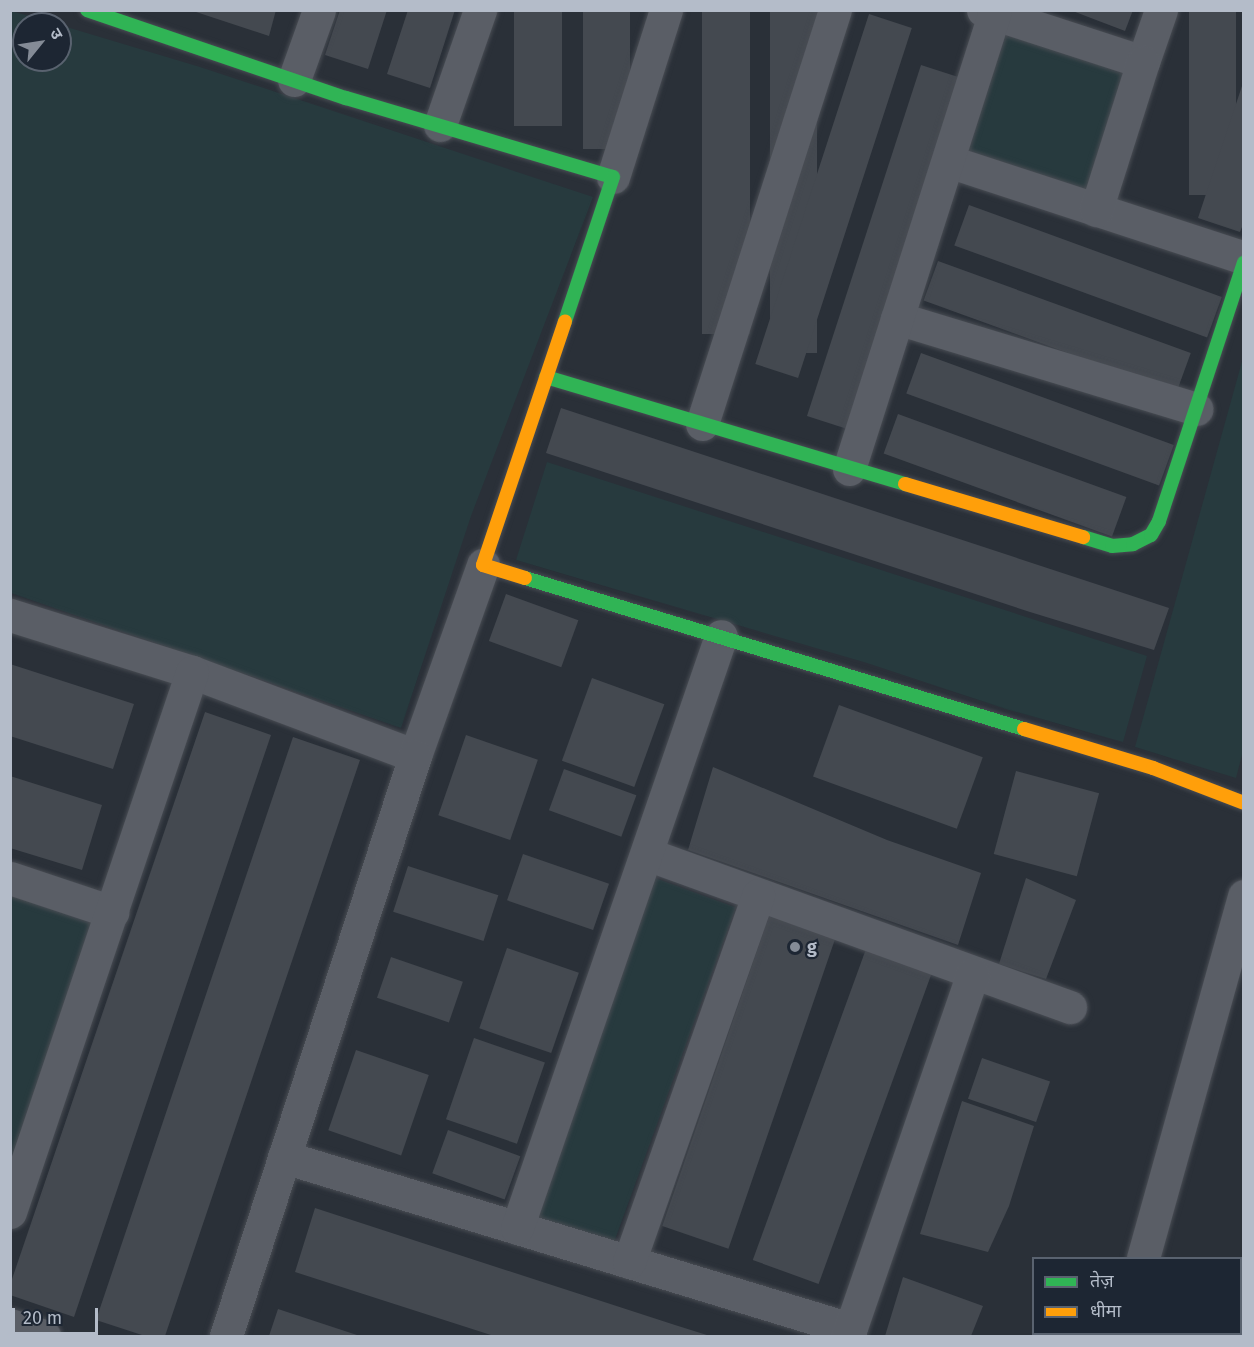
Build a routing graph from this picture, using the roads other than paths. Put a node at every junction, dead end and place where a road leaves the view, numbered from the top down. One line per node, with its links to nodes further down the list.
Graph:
1 (87, 10): 9 (street)
2 (319, 10): 9 (street)
3 (480, 10): 10 (street)
4 (666, 10): 12 (street)
5 (835, 10): 19 (street)
6 (1161, 10): 8 (street)
7 (989, 12): 8 (street); 11 (street)
8 (1143, 62): 13 (street)
9 (294, 80): 10 (street)
10 (440, 125): 12 (street)
11 (948, 161): 13 (street); 16 (street)
12 (614, 177): 17 (street)
13 (1096, 210): 14 (street)
14 (1244, 258)
15 (1244, 263): 18 (street)
16 (897, 318): 18 (street); 20 (street)
17 (546, 377): 19 (street); 21 (street)
18 (1196, 409): 20 (street)
19 (702, 424): 20 (street)
20 (849, 469)
21 (483, 565): 23 (street); 25 (street)
22 (10, 615): 24 (street)
23 (721, 636): 26 (street); 27 (street)
24 (192, 672): 25 (street); 31 (street)
25 (414, 756): 34 (street)
26 (1244, 803)
27 (647, 854): 29 (street); 36 (street)
28 (10, 878): 31 (street)
29 (758, 895): 32 (street); 38 (street)
30 (1244, 896): 37 (street)
31 (112, 912): 35 (street)
32 (973, 974): 33 (street); 40 (street)
33 (1070, 1007)
34 (284, 1157): 36 (street); 42 (street)
35 (10, 1212)
36 (517, 1228): 38 (street)
37 (1143, 1257)
38 (629, 1262): 40 (street)
39 (10, 1325): 41 (street)
40 (849, 1333)
41 (44, 1336)
42 (226, 1336)

